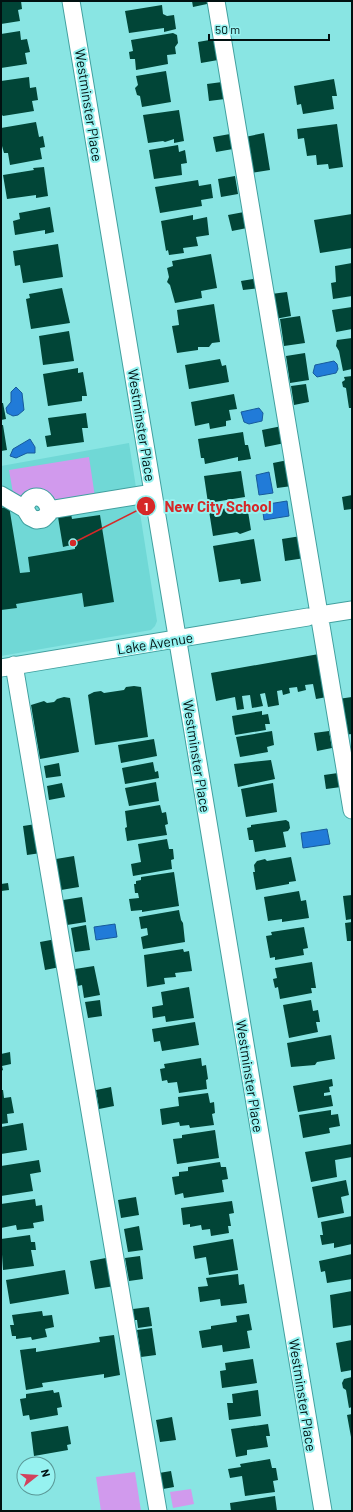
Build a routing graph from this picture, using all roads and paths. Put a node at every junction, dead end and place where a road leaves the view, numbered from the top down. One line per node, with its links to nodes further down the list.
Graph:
1 (71, 1): 3 (street, Westminster Place)
2 (216, 1): 6 (street)
3 (153, 493): 4 (street); 7 (street, Westminster Place)
4 (1, 495)
5 (352, 610): 6 (street, Lake Avenue)
6 (314, 616): 7 (street, Lake Avenue); 9 (street)
7 (178, 639): 8 (street, Lake Avenue); 11 (street, Westminster Place)
8 (8, 667): 10 (street)
9 (352, 810)
10 (158, 1511)
11 (323, 1511)

